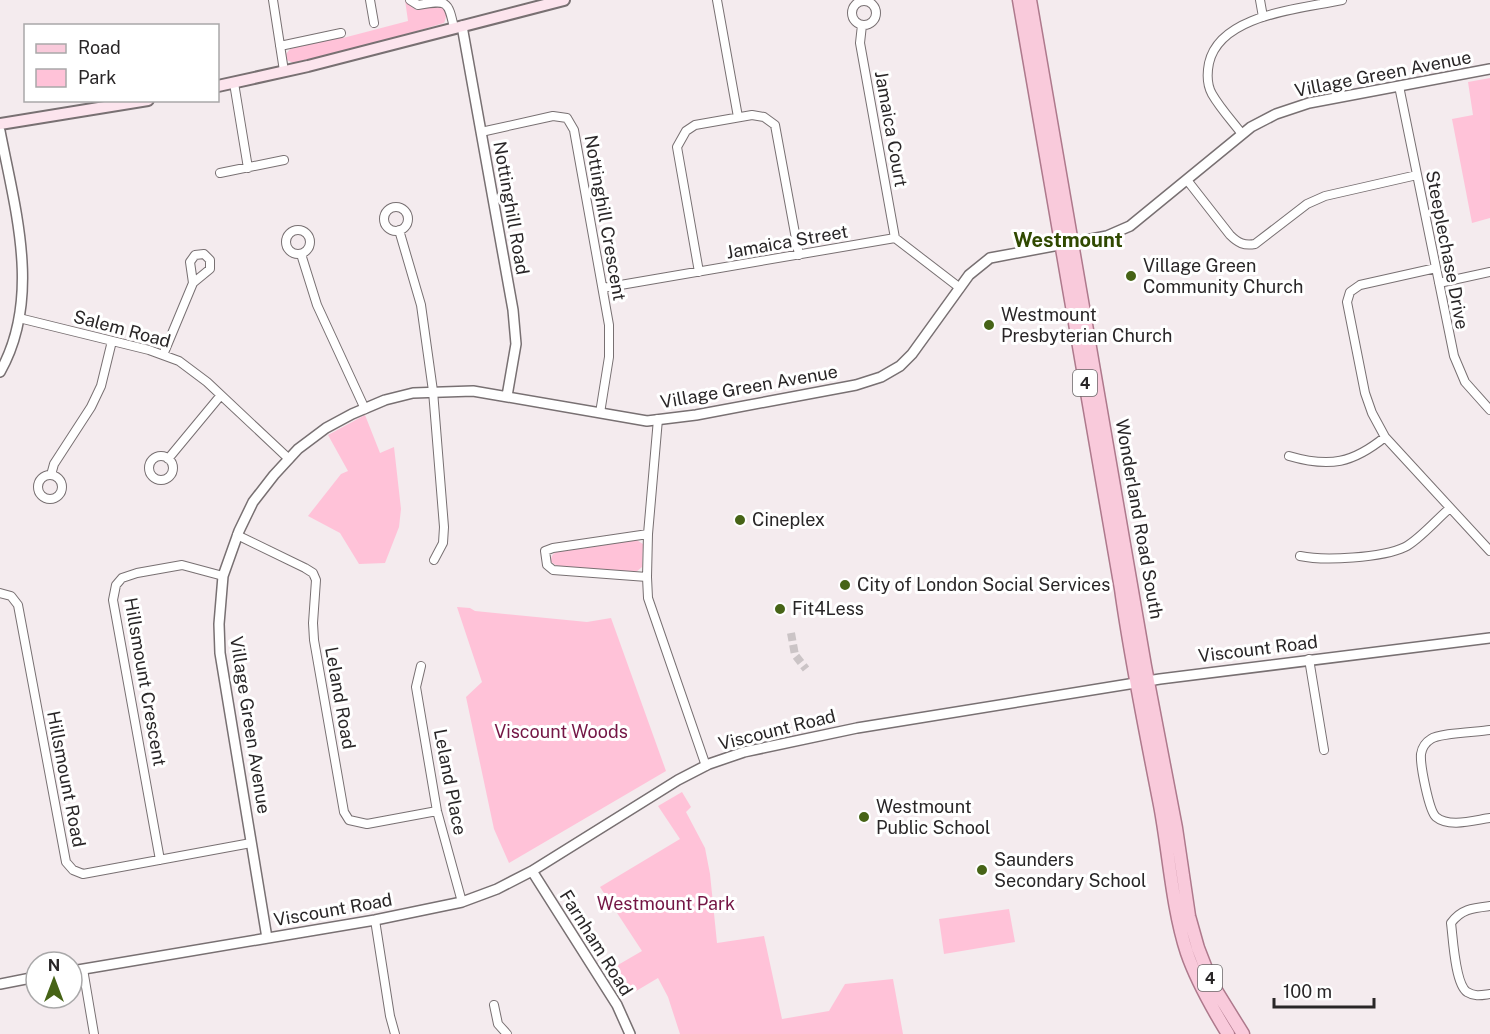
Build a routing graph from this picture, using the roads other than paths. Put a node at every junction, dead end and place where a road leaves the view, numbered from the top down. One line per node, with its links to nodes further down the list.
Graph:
1 (273, 0): 15 (street)
2 (370, 0): 11 (street)
3 (410, 0): 13 (street)
4 (564, 0): 13 (main road)
5 (717, 0): 22 (street)
6 (1019, 0): 34 (main road, Wonderland Road South / 4)
7 (1030, 0): 34 (main road, Wonderland Road South / 4)
8 (1260, 0): 10 (street)
9 (1342, 0): 10 (street)
10 (1263, 16): 26 (street)
11 (374, 23)
12 (862, 25): 33 (street, Jamaica Court)
13 (458, 27): 17 (main road); 25 (street, Nottinghill Road)
14 (341, 33): 15 (street)
15 (280, 46): 17 (street)
16 (1490, 69): 20 (street, Village Green Avenue)
17 (284, 71): 18 (main road)
18 (234, 82): 19 (main road); 28 (street)
19 (219, 86)
20 (1399, 86): 26 (street, Village Green Avenue); 30 (street, Steeplechase Drive)
21 (136, 102): 23 (main road)
22 (738, 117): 36 (street); 38 (street)
23 (0, 124)
24 (0, 131): 44 (street)
25 (481, 132): 42 (street, Nottinghill Crescent); 50 (street, Nottinghill Road)
26 (1242, 134): 31 (street, Village Green Avenue)
27 (284, 160): 28 (street)
28 (248, 168): 29 (street)
29 (220, 173)
30 (1417, 176): 31 (street); 37 (street, Steeplechase Drive)
31 (1187, 180): 34 (street, Village Green Avenue)
32 (399, 230): 48 (street)
33 (895, 238): 36 (street, Jamaica Street); 43 (street)
34 (1066, 244): 43 (street, Village Green Avenue); 72 (main road, Wonderland Road South / 4)
35 (302, 254): 51 (street)
36 (799, 255): 38 (street, Jamaica Street)
37 (1436, 268): 41 (street, Steeplechase Drive); 55 (street)
38 (699, 272): 42 (street, Jamaica Street)
39 (1490, 272): 41 (street)
40 (193, 282): 46 (street)
41 (1439, 283): 52 (street, Steeplechase Drive)
42 (603, 288): 53 (street, Nottinghill Crescent)
43 (960, 288): 54 (street, Village Green Avenue)
44 (19, 318): 45 (street, Salem Road); 47 (street)
45 (112, 341): 46 (street, Salem Road); 59 (street)
46 (163, 355): 49 (street, Salem Road)
47 (0, 372)
48 (433, 391): 50 (street, Village Green Avenue); 51 (street, Village Green Avenue); 65 (street)
49 (221, 395): 57 (street); 58 (street, Salem Road)
50 (507, 396): 53 (street, Village Green Avenue)
51 (365, 409): 58 (street, Village Green Avenue)
52 (1490, 410)
53 (600, 413): 54 (street, Village Green Avenue)
54 (658, 419): 61 (street)
55 (1385, 437): 56 (street); 60 (street)
56 (1289, 456)
57 (168, 459)
58 (289, 459): 62 (street, Village Green Avenue)
59 (51, 475)
60 (1450, 508): 63 (street); 64 (street)
61 (648, 534): 67 (street); 67 (street)
62 (237, 535): 66 (street, Village Green Avenue); 76 (street, Leland Road)
63 (1490, 551)
64 (1300, 556)
65 (434, 560)
66 (223, 576): 78 (street, Village Green Avenue); 79 (street, Hillsmount Crescent)
67 (646, 577): 75 (street)
68 (0, 593): 79 (street, Hillsmount Road)
69 (1490, 638): 70 (street, Viscount Road)
70 (1309, 659): 72 (street, Viscount Road); 74 (street)
71 (421, 666): 76 (street, Leland Place)
72 (1142, 682): 75 (street, Viscount Road); 95 (main road, Wonderland Road South / 4); 96 (main road, Wonderland Road South / 4)
73 (1490, 730): 77 (street)
74 (1324, 750)
75 (706, 766): 80 (street, Viscount Road)
76 (437, 811): 81 (street, Leland Place)
77 (1490, 819)
78 (251, 843): 79 (street, Hillsmount Road); 84 (street, Village Green Avenue)
79 (160, 860)
80 (532, 871): 81 (street, Viscount Road); 94 (street, Farnham Road)
81 (462, 902): 83 (street, Viscount Road)
82 (1490, 906): 89 (street)
83 (375, 920): 84 (street, Viscount Road); 92 (street)
84 (267, 938): 85 (street, Viscount Road)
85 (84, 969)
86 (84, 975): 91 (street)
87 (24, 979): 88 (street)
88 (0, 984)
89 (1490, 994)
90 (494, 1005): 93 (street)
91 (94, 1034)
92 (395, 1034)
93 (507, 1034)
94 (630, 1034)
95 (1228, 1034)
96 (1243, 1034)

